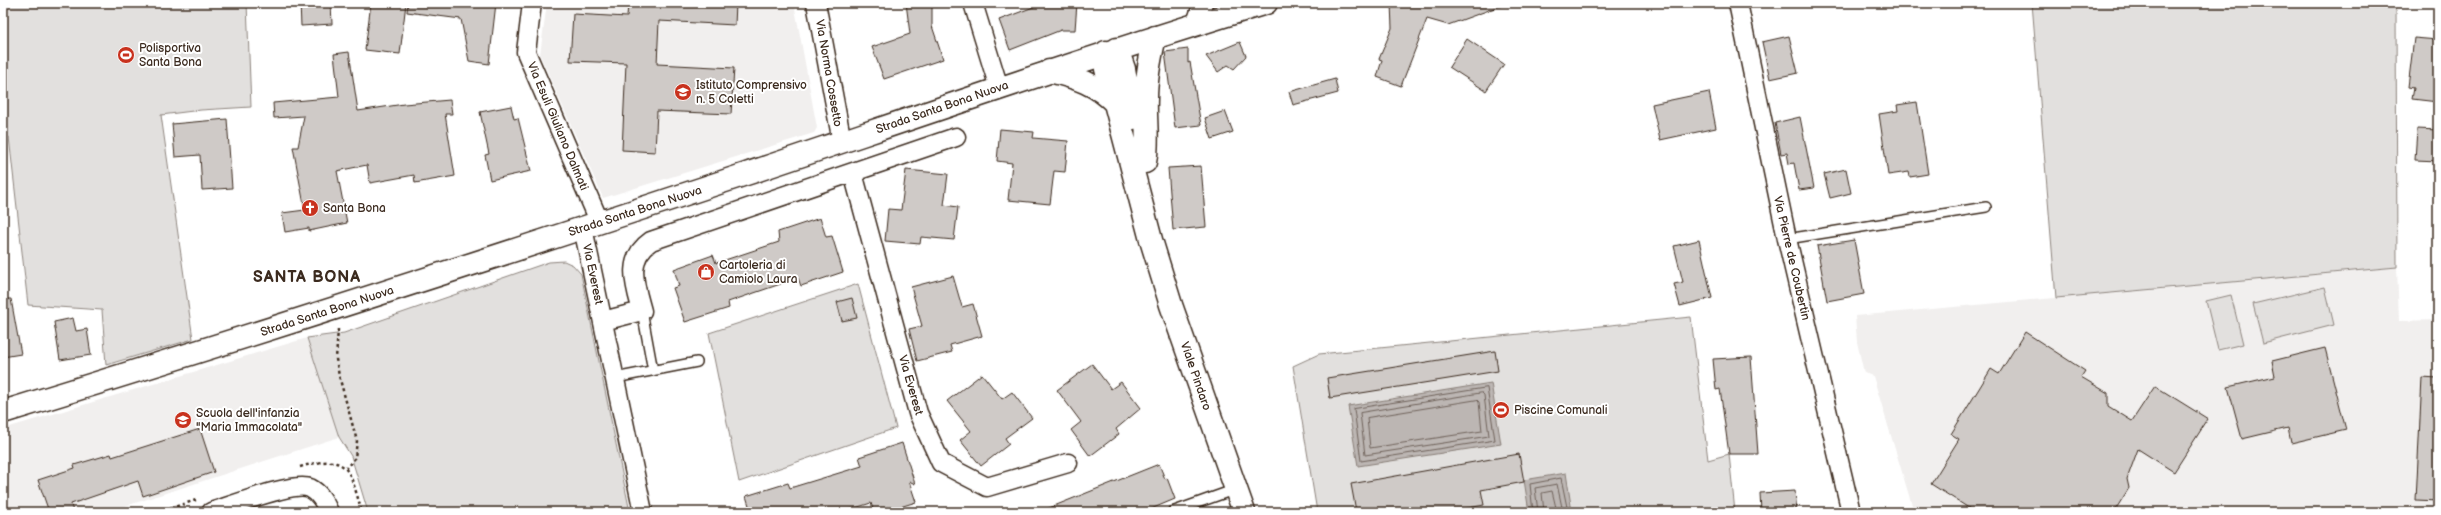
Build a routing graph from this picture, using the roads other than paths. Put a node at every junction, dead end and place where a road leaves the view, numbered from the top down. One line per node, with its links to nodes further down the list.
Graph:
1 (532, 3): 18 (street, Via Esuli Giuliano Dalmati)
2 (816, 3): 14 (street, Via Norma Cossetto)
3 (973, 3): 11 (street)
4 (1203, 3): 7 (street)
5 (1266, 3): 7 (street, Strada Santa Bona Nuova)
6 (1738, 3): 19 (street, Via Pierre de Coubertin)
7 (1195, 25): 8 (street, Strada Santa Bona Nuova)
8 (1155, 37): 9 (street, Strada Santa Bona Nuova); 15 (street, Viale Pindaro)
9 (1112, 50): 10 (street, Strada Santa Bona Nuova); 12 (street, Viale Pindaro); 15 (street, Viale Pindaro)
10 (1049, 71): 11 (street, Strada Santa Bona Nuova); 12 (street)
11 (998, 88): 14 (street, Strada Santa Bona Nuova)
12 (1116, 104): 20 (street, Viale Pindaro)
13 (956, 137): 16 (street)
14 (842, 142): 18 (street, Strada Santa Bona Nuova)
15 (1145, 162): 20 (street, Viale Pindaro)
16 (852, 173): 21 (street); 27 (street, Via Everest)
17 (1986, 207): 19 (lane)
18 (591, 225): 22 (street, Via Everest); 26 (street, Strada Santa Bona Nuova)
19 (1787, 239): 34 (street, Via Pierre de Coubertin)
20 (1151, 240): 28 (street, Viale Pindaro)
21 (642, 311): 22 (street, Via Everest); 24 (lane)
22 (602, 321): 25 (street, Via Everest)
23 (697, 362): 24 (lane)
24 (653, 371): 25 (lane)
25 (615, 378): 31 (street, Via Everest)
26 (3, 412)
27 (1068, 463)
28 (1236, 489): 32 (lane); 33 (street, Viale Pindaro)
29 (211, 512): 30 (street)
30 (329, 512)
31 (643, 512)
32 (1172, 512)
33 (1244, 512)
34 (1851, 512)

